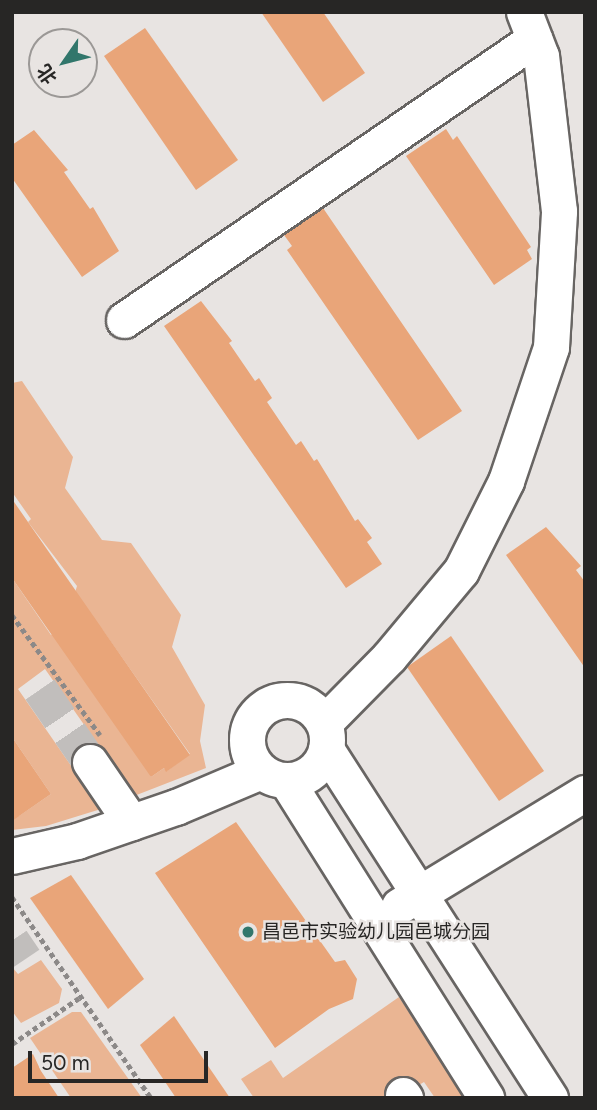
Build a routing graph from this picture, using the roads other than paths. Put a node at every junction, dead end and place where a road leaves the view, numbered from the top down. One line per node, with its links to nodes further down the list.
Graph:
1 (529, 26): 2 (lane); 3 (lane)
2 (124, 320)
3 (325, 736): 5 (lane); 5 (lane); 9 (lane)
4 (98, 753): 7 (lane)
5 (273, 776): 7 (lane); 10 (lane)
6 (585, 793): 9 (lane)
7 (131, 822): 8 (lane)
8 (12, 856)
9 (419, 894): 10 (lane); 12 (lane)
10 (375, 921): 11 (lane)
11 (486, 1098)
12 (550, 1098)

